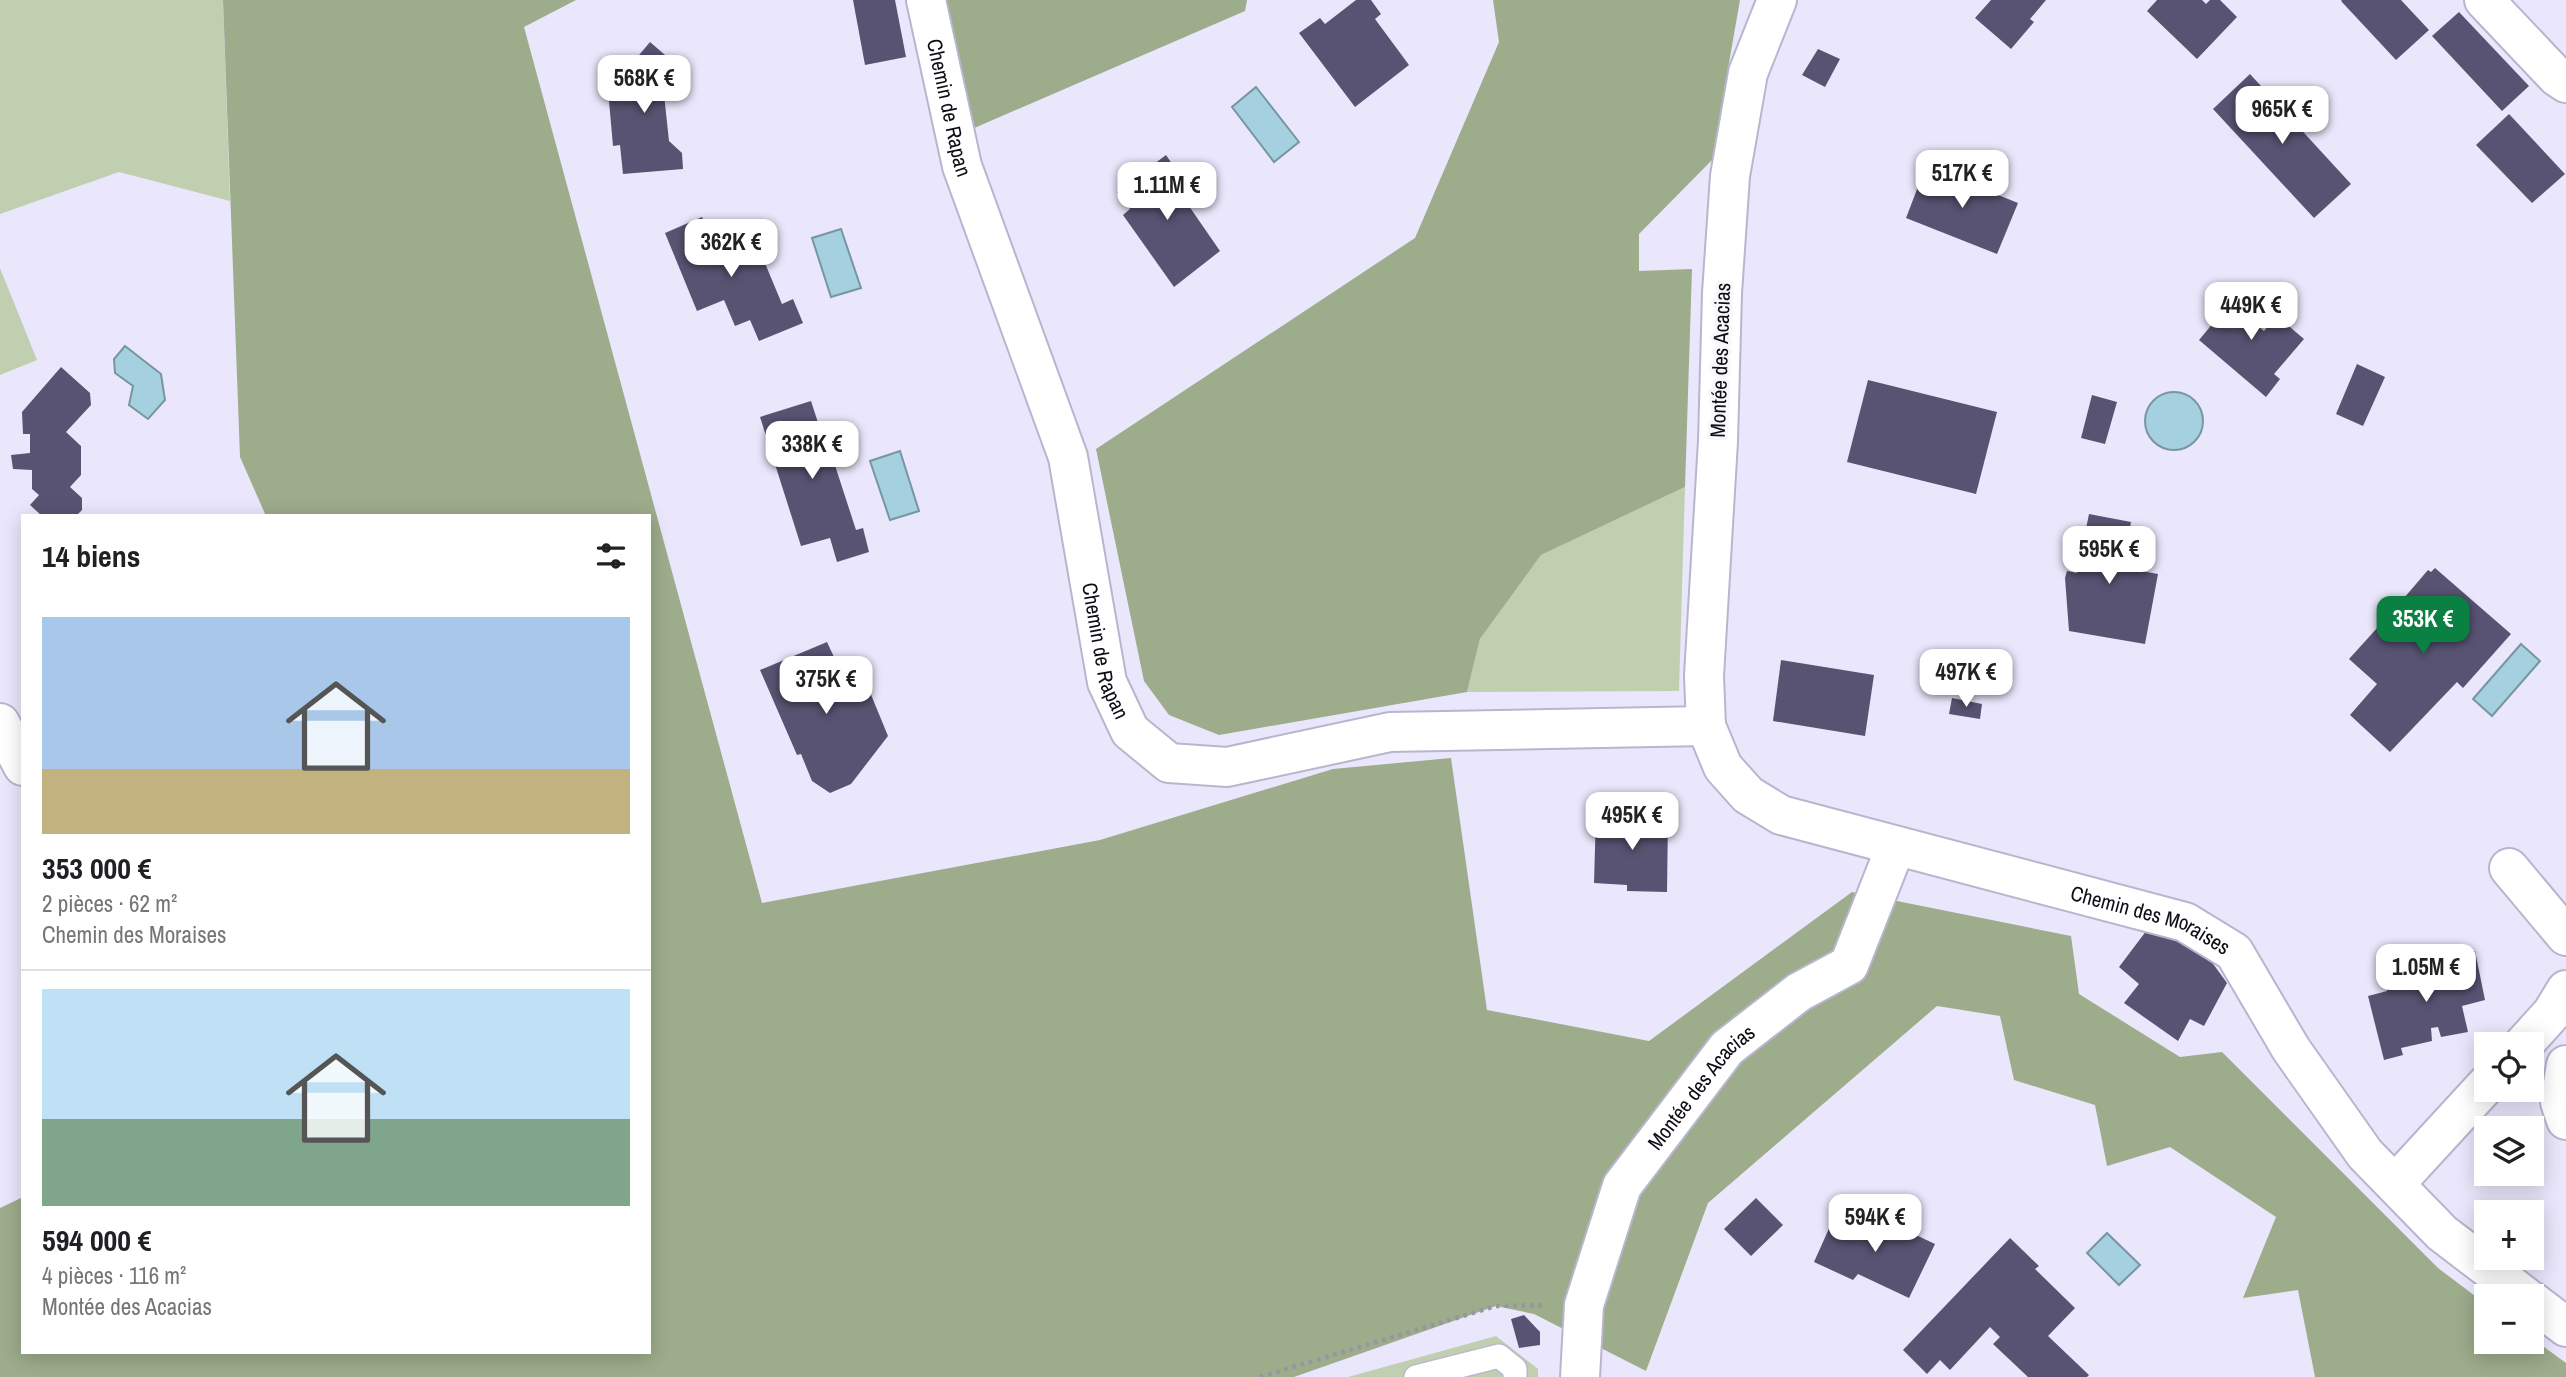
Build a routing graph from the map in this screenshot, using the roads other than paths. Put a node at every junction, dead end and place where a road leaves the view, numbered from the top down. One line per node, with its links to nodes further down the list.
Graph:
1 (926, 0): 6 (street, Chemin de Rapan)
2 (1777, 0): 6 (street, Montée des Acacias)
3 (2484, 0): 4 (street)
4 (2566, 83)
5 (0, 723): 7 (street)
6 (1706, 726): 8 (street, Chemin des Moraises)
7 (21, 762)
8 (1896, 846): 16 (street, Chemin des Moraises); 22 (street, Montée des Acacias)
9 (2509, 868): 10 (street)
10 (2566, 936)
11 (2566, 990): 12 (street)
12 (2535, 1032)
13 (2566, 1065): 15 (street)
14 (2474, 1098): 16 (street)
15 (2566, 1120)
16 (2395, 1184): 17 (street, Chemin des Moraises)
17 (2509, 1284)
18 (2544, 1309): 19 (street)
19 (2565, 1324)
20 (1426, 1376): 21 (lane)
21 (1515, 1377)
22 (1580, 1377)

